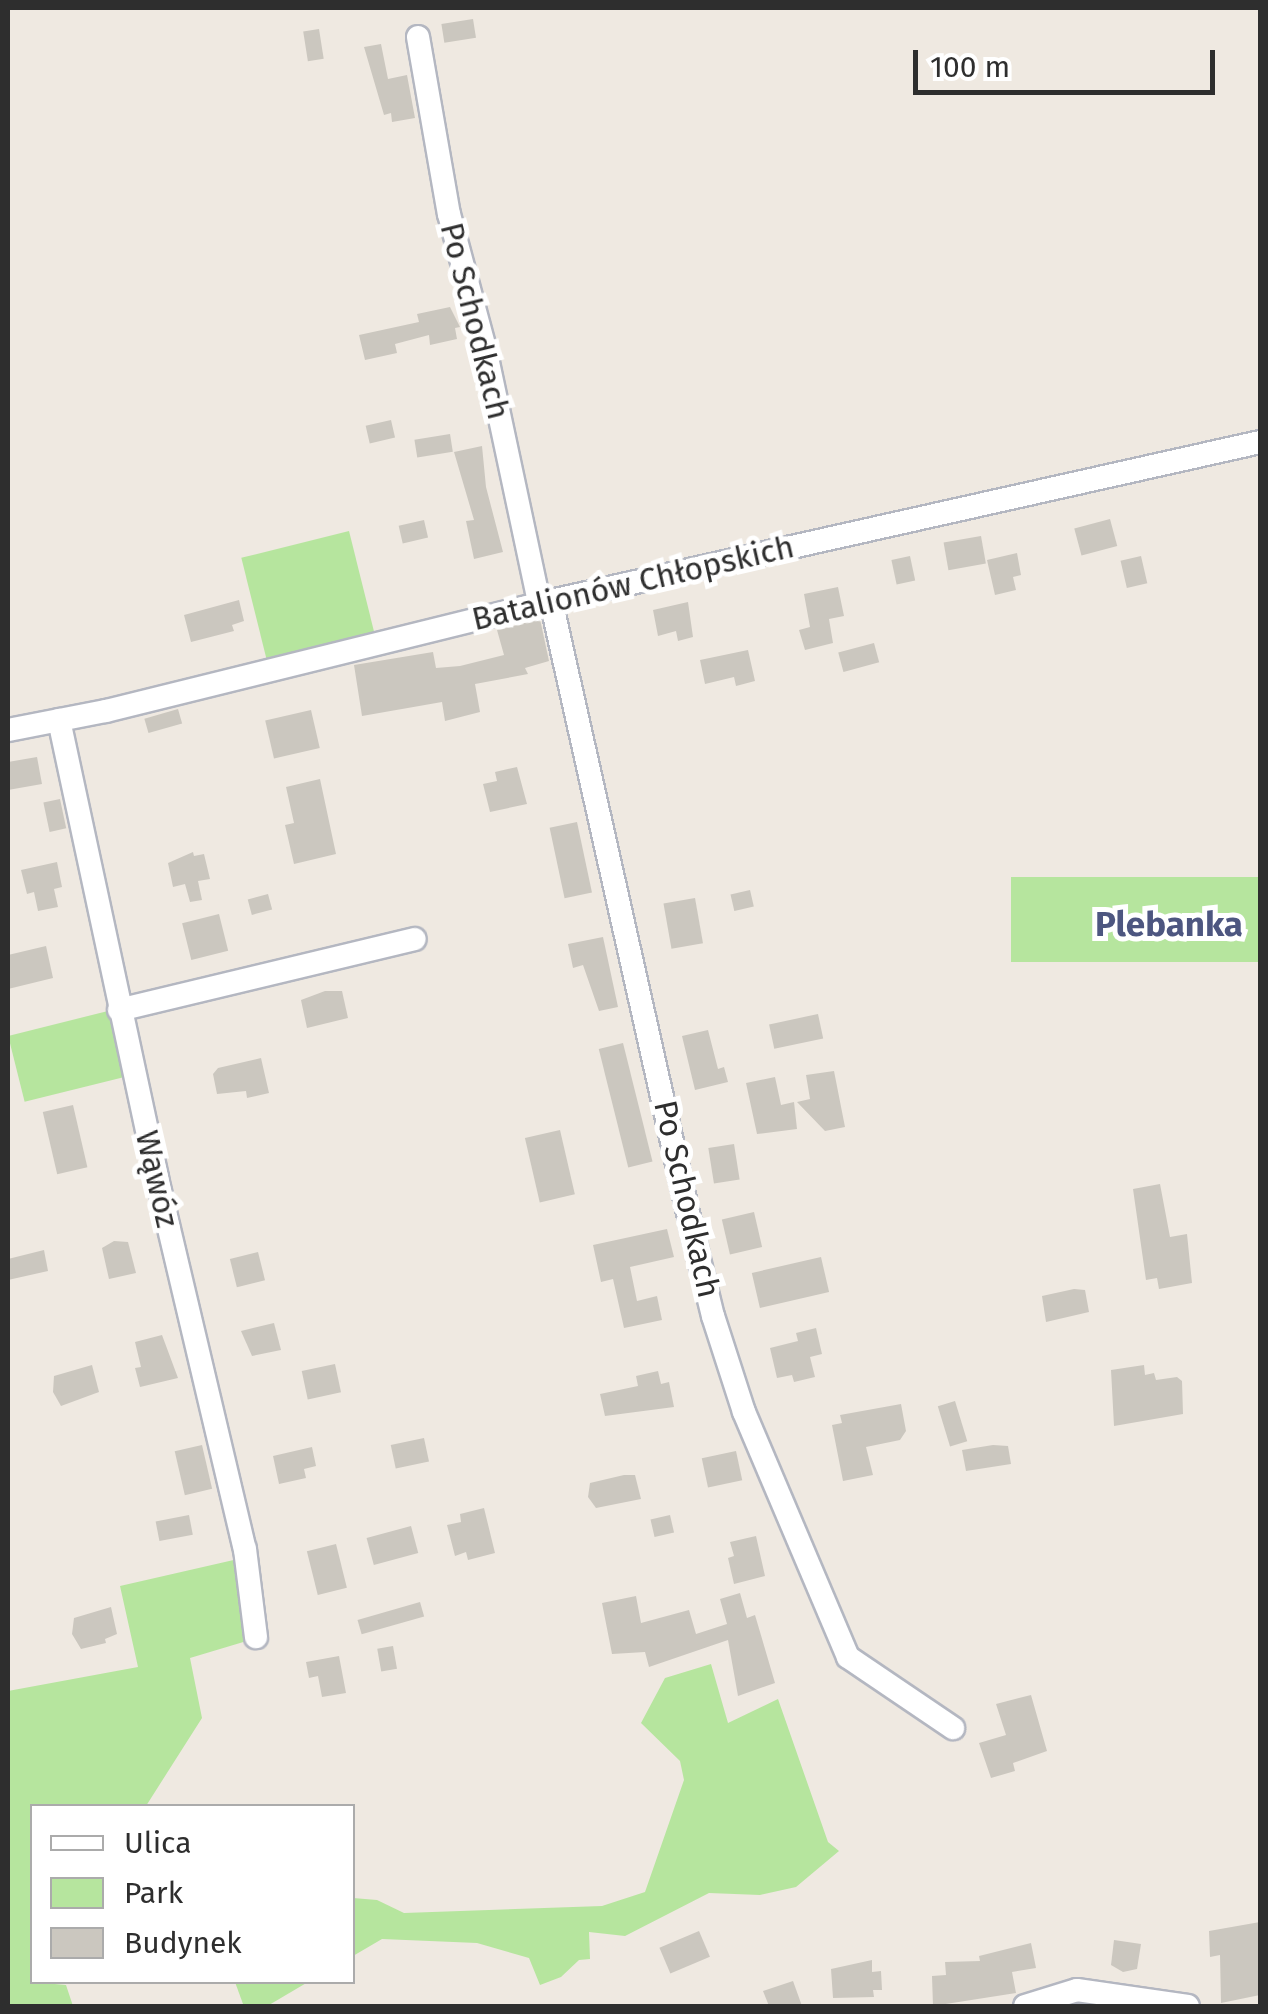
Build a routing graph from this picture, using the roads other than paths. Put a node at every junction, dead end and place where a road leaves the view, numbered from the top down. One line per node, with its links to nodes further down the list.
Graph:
1 (418, 38): 3 (street, Po Schodkach)
2 (1260, 442): 3 (street, Batalionów Chłopskich)
3 (545, 602): 4 (street, Batalionów Chłopskich); 9 (street, Po Schodkach)
4 (59, 720): 5 (street, Batalionów Chłopskich); 7 (street, Wąwóz)
5 (8, 730)
6 (415, 939): 7 (street)
7 (119, 1010): 8 (street, Wąwóz)
8 (256, 1637)
9 (953, 1728)
10 (1024, 2006): 11 (street)
11 (1188, 2006)

